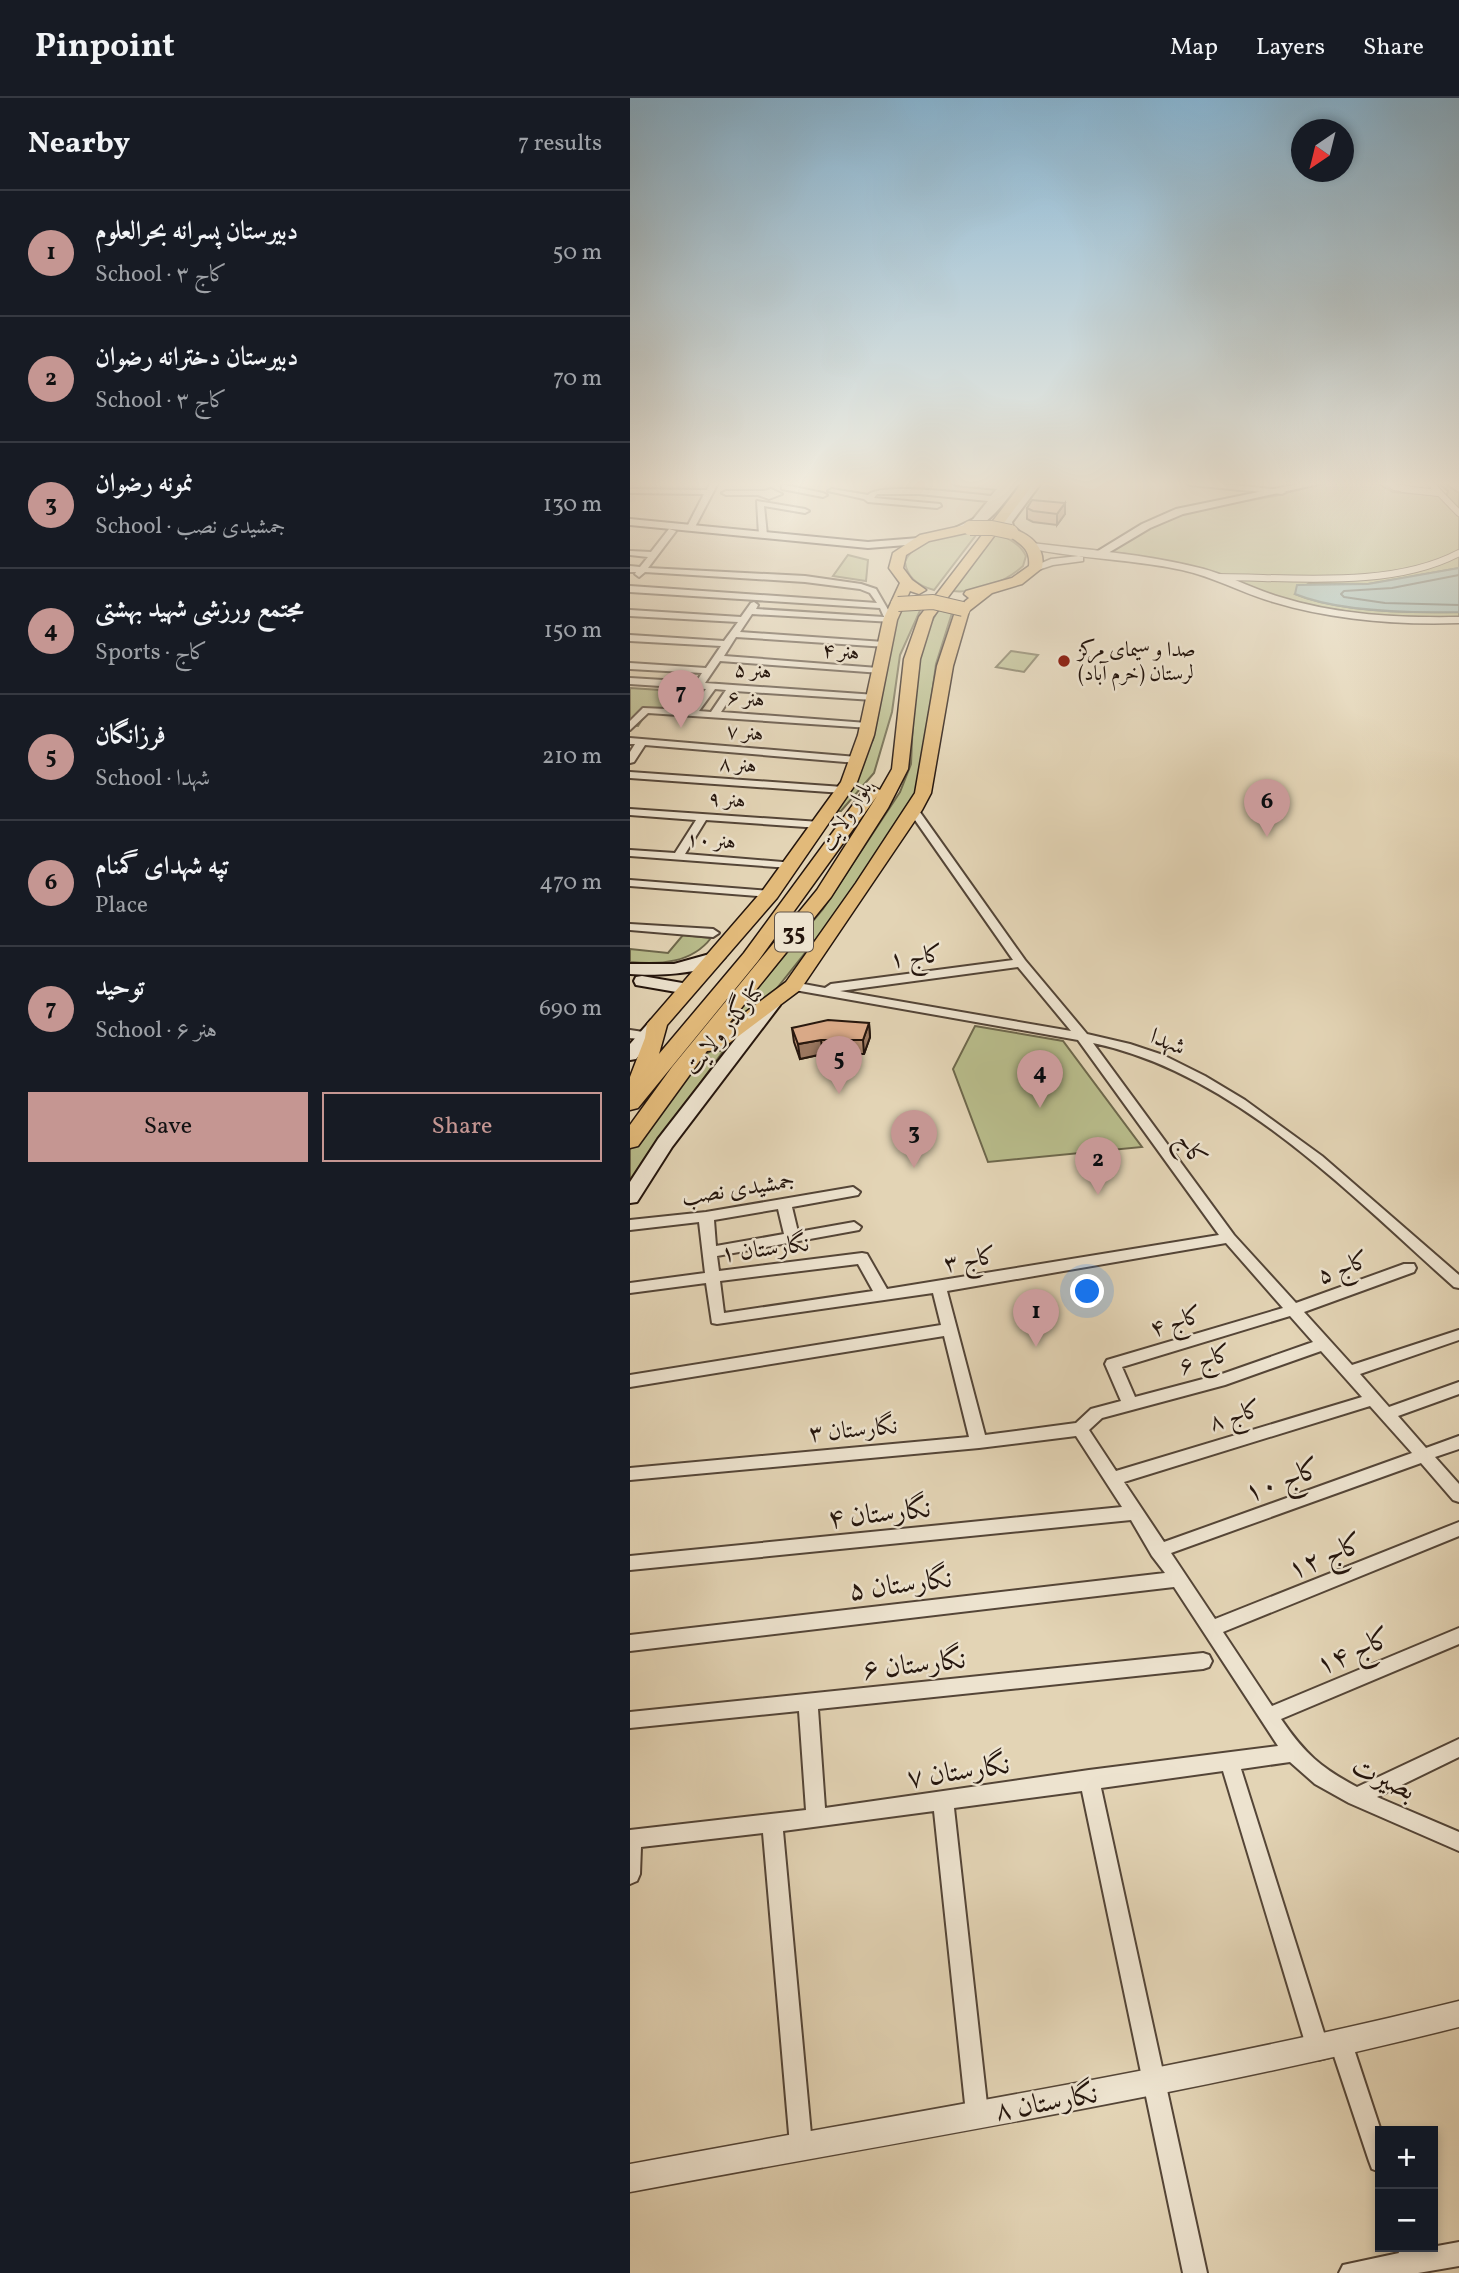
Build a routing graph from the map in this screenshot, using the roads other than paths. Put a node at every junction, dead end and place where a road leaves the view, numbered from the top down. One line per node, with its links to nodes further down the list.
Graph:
1 (769, 584): 11 (street)
2 (845, 584): 14 (street)
3 (912, 584): 10 (main road)
4 (943, 584): 44 (main road, بلوار ولایت / 35)
5 (951, 584): 67 (main road, بلوار ولایت / 35)
6 (1007, 584): 13 (main road)
7 (1218, 584): 20 (street)
8 (1237, 584): 19 (street)
9 (630, 587): 11 (street)
10 (914, 587): 13 (main road); 14 (main road, کنارگذر ولایت)
11 (761, 596): 12 (street); 15 (street)
12 (819, 600): 14 (street); 17 (street)
13 (964, 602): 14 (main road, bridge); 46 (main road, کنارگذر ولایت)
14 (890, 610): 17 (street); 25 (main road, کنارگذر ولایت)
15 (750, 611): 17 (street); 18 (street)
16 (630, 613): 21 (street)
17 (811, 614)
18 (744, 620): 21 (street); 22 (street)
19 (1459, 620)
20 (1459, 626)
21 (708, 630): 23 (street); 24 (street)
22 (734, 634): 24 (street); 25 (street)
23 (630, 638)
24 (727, 644): 26 (street)
25 (884, 645): 29 (main road, کنارگذر ولایت)
26 (717, 659): 28 (street); 29 (street, هنر ۴)
27 (630, 666): 28 (street)
28 (709, 671): 31 (street)
29 (878, 671): 34 (main road, کنارگذر ولایت)
30 (630, 681): 31 (street, هنر ۵)
31 (698, 686): 32 (street, هنر ۵)
32 (712, 687): 33 (street, هنر ۵); 35 (street)
33 (732, 688): 34 (street, هنر ۵); 36 (street)
34 (873, 697): 37 (main road, کنارگذر ولایت)
35 (693, 713): 36 (street, هنر ۶); 38 (street, هنر ۶)
36 (714, 715): 37 (street, هنر ۶)
37 (867, 726): 42 (main road, کنارگذر ولایت)
38 (630, 727)
39 (630, 741): 40 (street, هنر ۷)
40 (642, 742): 41 (street); 42 (street, هنر ۷)
41 (630, 760)
42 (857, 760): 45 (main road, کنارگذر ولایت)
43 (630, 775): 45 (street, هنر ۸)
44 (878, 782): 49 (main road); 68 (main road, بلوار ولایت / 35)
45 (843, 790): 49 (main road, کنارگذر ولایت)
46 (913, 810): 58 (street, کاج); 60 (main road, کنارگذر ولایت)
47 (630, 812): 48 (street, هنر ۹)
48 (703, 817): 49 (street, هنر ۹); 51 (street)
49 (816, 831): 52 (main road, کنارگذر ولایت)
50 (630, 853): 51 (street, هنر ۱۰)
51 (678, 857): 52 (street, هنر ۱۰)
52 (790, 865): 54 (main road, کنارگذر ولایت)
53 (630, 883): 54 (street)
54 (770, 894): 57 (main road, کنارگذر ولایت)
55 (630, 927): 56 (street)
56 (713, 933)
57 (717, 957): 59 (main road); 61 (main road, کنارگذر ولایت)
58 (1021, 963): 62 (street, کاج ۱); 65 (street, کاج)
59 (638, 975): 61 (main road)
60 (793, 986): 62 (street, شهدا); 63 (main road, کنارگذر ولایت)
61 (688, 989): 64 (main road, کنارگذر ولایت)
62 (816, 990): 65 (street, شهدا)
63 (771, 1005): 67 (main road); 71 (main road, کنارگذر ولایت)
64 (644, 1032): 66 (main road, کنارگذر ولایت); 68 (main road)
65 (1083, 1038): 77 (street, کاج); 81 (street, شهدا)
66 (630, 1055)
67 (690, 1061): 69 (main road, بلوار ولایت / 35)
68 (632, 1101)
69 (630, 1140)
70 (853, 1192): 72 (street, جمشیدی نصب)
71 (630, 1197)
72 (784, 1204): 73 (street, جمشیدی نصب); 76 (street)
73 (706, 1217): 74 (street, جمشیدی نصب); 78 (street)
74 (630, 1225)
75 (854, 1227): 76 (street)
76 (792, 1237): 78 (street)
77 (1229, 1238): 82 (street, کاج ۳); 85 (street, کاج)
78 (709, 1252): 80 (street)
79 (1409, 1268): 85 (street, کاج ۵)
80 (712, 1278): 83 (street, نگارستان ۱); 84 (street, نگارستان ۱); 84 (street, کاج ۳)
81 (1459, 1283)
82 (940, 1287): 84 (street, کاج ۳); 86 (street)
83 (630, 1288)
84 (883, 1296)
85 (1294, 1310): 88 (street, کاج); 93 (street, کاج ۴)
86 (951, 1329): 90 (street); 96 (street)
87 (1458, 1335): 89 (street)
88 (1324, 1344): 89 (street, کاج); 93 (street, کاج ۶)
89 (1350, 1372): 92 (street, کاج)
90 (630, 1381)
91 (1459, 1388): 94 (street)
92 (1373, 1399): 94 (street, کاج); 100 (street, کاج ۸)
93 (1130, 1403): 95 (street, کاج ۶)
94 (1386, 1414): 98 (street, کاج)
95 (1080, 1429): 96 (street, نگارستان ۳); 100 (street, بصیرت)
96 (979, 1442): 99 (street, نگارستان ۳)
97 (1459, 1442): 98 (street, کاج ۱۰)
98 (1423, 1454): 101 (street, کاج); 104 (street, کاج ۱۰)
99 (630, 1474)
100 (1111, 1479): 102 (street, بصیرت)
101 (1459, 1495)
102 (1133, 1513): 104 (street, بصیرت); 105 (street, نگارستان ۴)
103 (1459, 1529): 107 (street, کاج ۱۲)
104 (1158, 1551): 106 (street, بصیرت)
105 (630, 1563)
106 (1177, 1579): 107 (street, بصیرت); 109 (street, نگارستان ۵)
107 (1210, 1629): 112 (street, بصیرت)
108 (1459, 1636): 112 (street, کاج ۱۴)
109 (630, 1643)
110 (1203, 1661): 111 (street, نگارستان ۶)
111 (808, 1702): 113 (street, نگارستان ۶); 120 (street)
112 (1268, 1716): 115 (street, بصیرت)
113 (630, 1720)
114 (1459, 1748): 118 (street)
115 (1293, 1753): 116 (street, نگارستان ۷); 118 (street, بصیرت)
116 (1229, 1761): 117 (street, نگارستان ۷); 126 (street)
117 (1089, 1779): 119 (street, نگارستان ۷); 127 (street)
118 (1356, 1797): 123 (street, بصیرت)
119 (943, 1801): 120 (street, نگارستان ۷); 128 (street)
120 (816, 1818): 121 (street, نگارستان ۷)
121 (772, 1823): 122 (street, نگارستان ۷); 129 (street)
122 (631, 1839): 124 (street)
123 (1459, 1842)
124 (630, 1874)
125 (1459, 2014): 126 (street, نگارستان ۸)
126 (1329, 2046): 127 (street, نگارستان ۸); 130 (street)
127 (1153, 2083): 128 (street, نگارستان ۸); 134 (street)
128 (977, 2113): 129 (street, نگارستان ۸)
129 (801, 2145): 131 (street, نگارستان ۸)
130 (1375, 2150)
131 (630, 2178)
132 (1411, 2254): 133 (street); 135 (street)
133 (1459, 2254)
134 (1195, 2273)
135 (1351, 2273)

